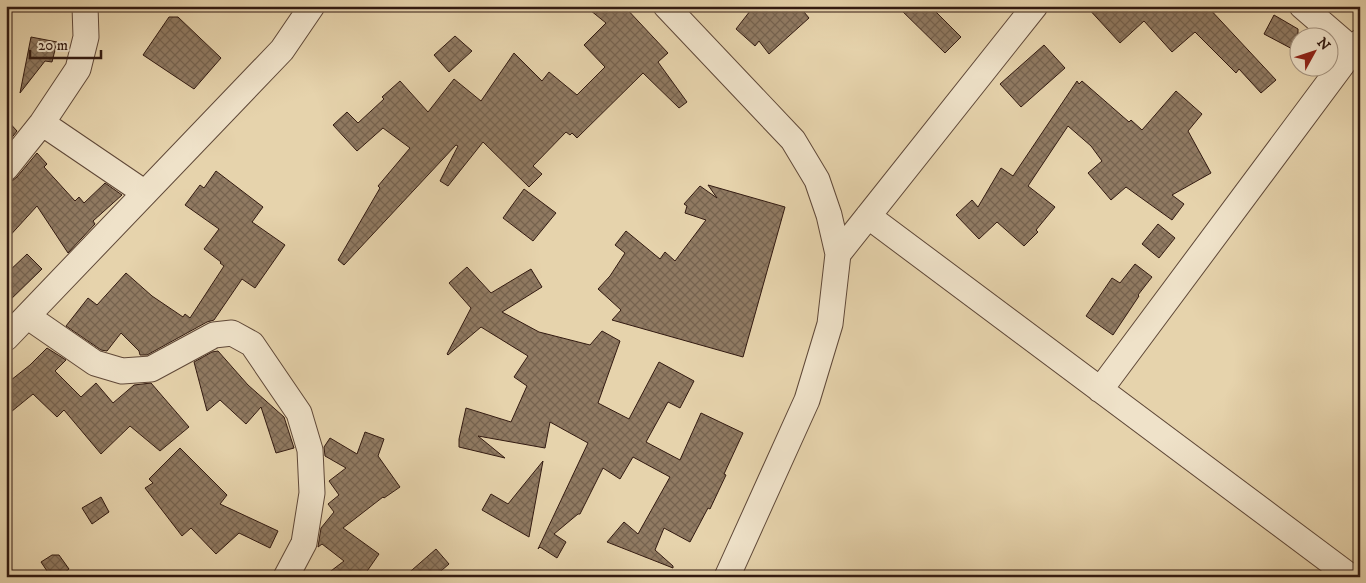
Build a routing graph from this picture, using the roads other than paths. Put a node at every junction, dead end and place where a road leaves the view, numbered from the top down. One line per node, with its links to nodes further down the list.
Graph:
1 (85, 6): 7 (street)
2 (312, 6): 9 (street)
3 (666, 6): 11 (street)
4 (1035, 6): 10 (street)
5 (1302, 6): 6 (street)
6 (1356, 46): 14 (street)
7 (42, 123): 8 (street); 9 (street)
8 (6, 168)
9 (145, 193): 12 (street)
10 (868, 216): 11 (street); 14 (street)
11 (838, 254): 16 (street)
12 (27, 316): 13 (street); 15 (street)
13 (6, 338)
14 (1100, 390): 17 (street)
15 (286, 577)
16 (727, 577)
17 (1351, 577)

